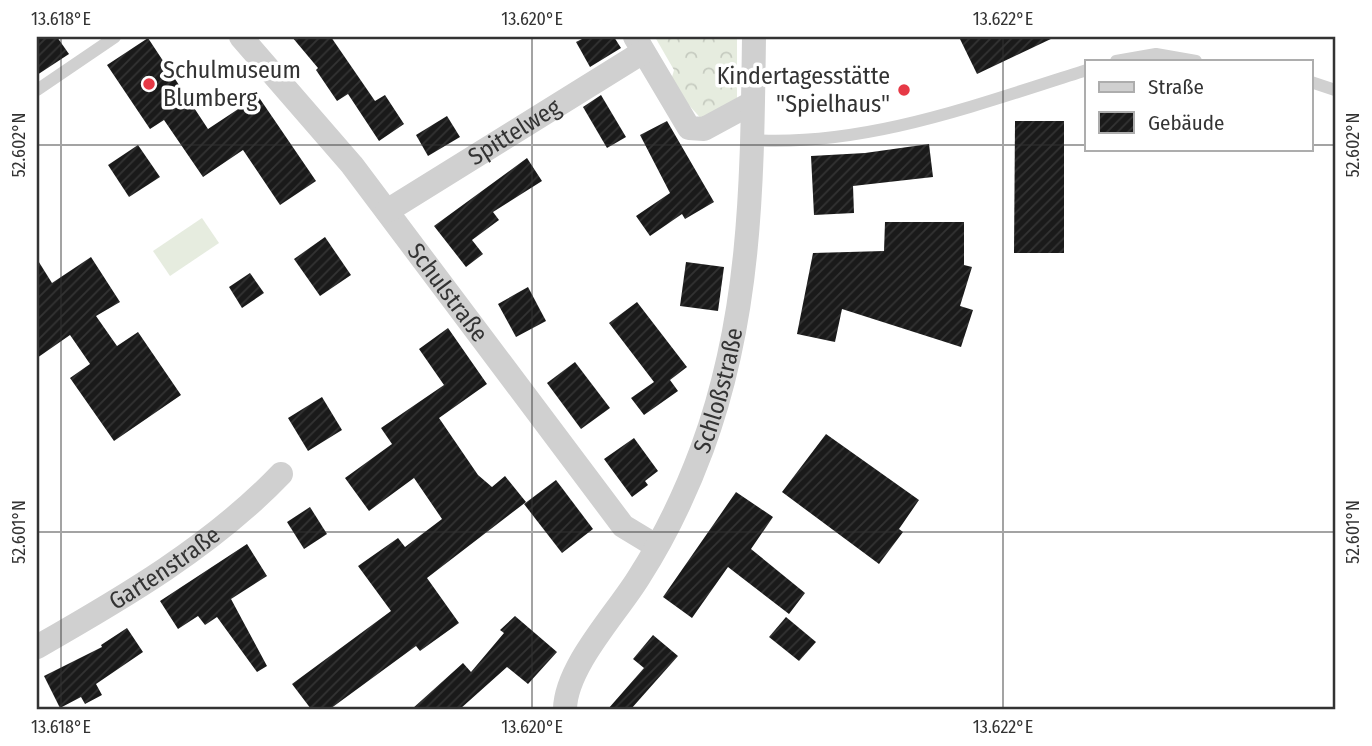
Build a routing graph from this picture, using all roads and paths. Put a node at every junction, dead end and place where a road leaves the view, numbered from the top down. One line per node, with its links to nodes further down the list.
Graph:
1 (115, 37): 9 (lane)
2 (241, 37): 13 (street, Schulstraße)
3 (754, 37): 11 (street, Schloßstraße)
4 (639, 44): 11 (street); 13 (street, Spittelweg)
5 (1122, 60): 6 (lane)
6 (1190, 60)
7 (1085, 71): 12 (lane)
8 (1312, 82): 10 (lane)
9 (37, 90)
10 (1335, 90)
11 (752, 103): 12 (street, Schloßstraße)
12 (751, 140): 15 (street, Schloßstraße)
13 (387, 211): 15 (street, Schulstraße)
14 (281, 474): 16 (street, Gartenstraße)
15 (656, 547): 17 (street, Schloßstraße)
16 (37, 647)
17 (565, 709)

